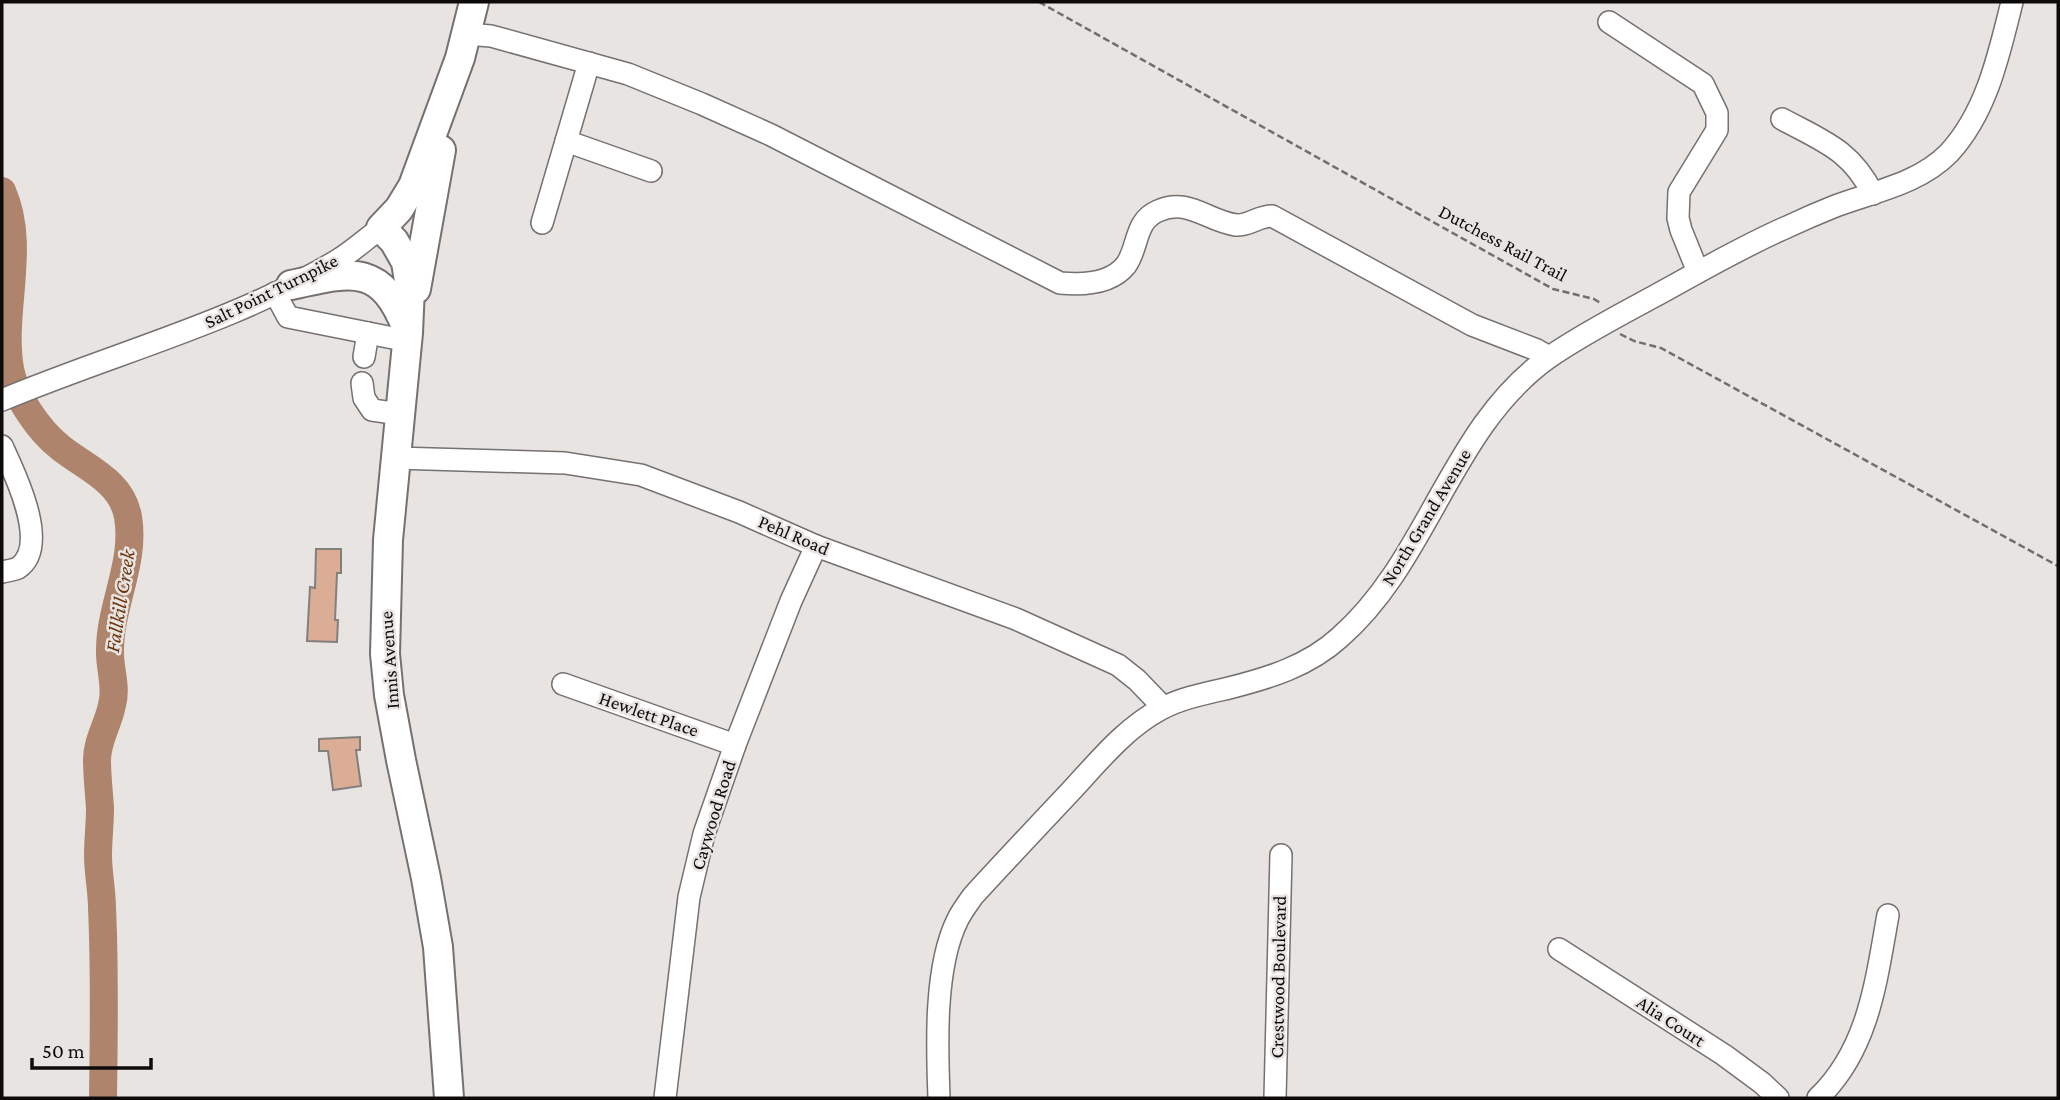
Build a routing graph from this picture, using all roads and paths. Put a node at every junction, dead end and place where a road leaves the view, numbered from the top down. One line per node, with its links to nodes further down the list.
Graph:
1 (474, 2): 5 (main road, Salt Point Turnpike)
2 (1040, 2): 15 (path, Dutchess Rail Trail)
3 (2012, 2): 10 (street, North Grand Avenue)
4 (1609, 22): 13 (street)
5 (463, 46): 6 (street); 12 (main road, Salt Point Turnpike); 17 (main road)
6 (589, 63): 8 (street); 19 (street)
7 (1782, 119): 10 (street)
8 (566, 141): 9 (street); 11 (street)
9 (652, 171)
10 (1873, 194): 13 (street, North Grand Avenue)
11 (542, 223)
12 (381, 228): 14 (street, Salt Point Turnpike); 17 (main road, Innis Avenue)
13 (1698, 272): 15 (street, North Grand Avenue)
14 (283, 289): 16 (street); 17 (main road); 21 (street, Salt Point Turnpike)
15 (1612, 319): 19 (street, North Grand Avenue); 26 (path, Dutchess Rail Trail)
16 (368, 332): 17 (street); 18 (street)
17 (408, 337): 22 (main road, Innis Avenue)
18 (364, 357)
19 (1549, 357): 29 (street, North Grand Avenue)
20 (362, 383): 22 (street)
21 (2, 400)
22 (400, 414): 24 (main road, Innis Avenue)
23 (5, 458): 27 (street)
24 (396, 458): 25 (street, Pehl Road); 34 (main road, Innis Avenue)
25 (816, 546): 29 (street, Pehl Road); 30 (street, Caywood Road)
26 (2058, 566)
27 (2, 572)
28 (563, 684): 30 (street, Hewlett Place)
29 (1163, 707): 36 (street, North Grand Avenue)
30 (735, 744): 35 (street, Caywood Road)
31 (1281, 855): 37 (street, Crestwood Boulevard)
32 (1888, 915): 39 (street)
33 (1559, 949): 38 (street, Alia Court)
34 (449, 1098)
35 (665, 1098)
36 (939, 1098)
37 (1275, 1098)
38 (1778, 1098)
39 (1818, 1098)

